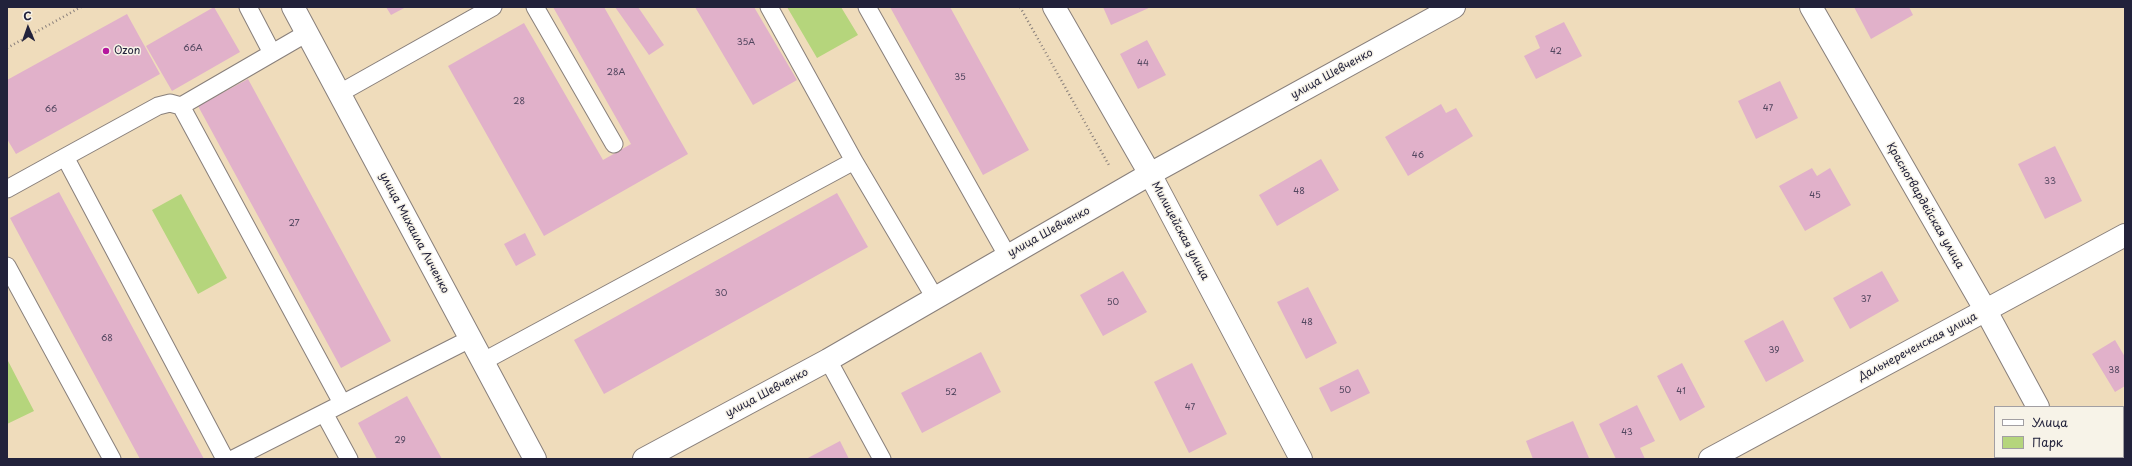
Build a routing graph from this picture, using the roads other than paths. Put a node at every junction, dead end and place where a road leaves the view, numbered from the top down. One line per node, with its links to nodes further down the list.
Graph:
1 (248, 7): 11 (lane)
2 (293, 7): 10 (street, улица Михаила Личенко)
3 (535, 7): 14 (lane)
4 (769, 7): 16 (lane)
5 (867, 7): 20 (lane)
6 (1054, 7): 17 (street, Милицейская улица)
7 (1454, 7): 17 (street, улица Шевченко)
8 (1811, 7): 23 (street, Красногвардейская улица)
9 (483, 9): 12 (lane)
10 (307, 33): 11 (lane); 12 (street, улица Михаила Личенко)
11 (272, 53): 13 (lane)
12 (340, 93): 24 (street, улица Михаила Личенко)
13 (181, 106): 15 (lane); 27 (lane)
14 (614, 144)
15 (65, 157): 18 (lane); 31 (lane)
16 (854, 161): 22 (lane); 26 (lane)
17 (1150, 174): 20 (street, улица Шевченко); 37 (street, Милицейская улица)
18 (7, 189)
19 (2125, 235): 23 (street, Дальнереченская улица)
20 (1007, 255): 22 (street, улица Шевченко)
21 (7, 266): 30 (lane)
22 (935, 298): 25 (street, улица Шевченко)
23 (1986, 311): 28 (street, Красногвардейская улица); 38 (street, Дальнереченская улица)
24 (470, 339): 26 (street, улица Михаила Личенко); 27 (lane)
25 (828, 360): 35 (street, улица Шевченко); 36 (lane)
26 (482, 362): 34 (street, улица Михаила Личенко)
27 (342, 403): 29 (lane)
28 (2037, 406)
29 (324, 413): 32 (lane); 33 (lane)
30 (112, 459)
31 (225, 459)
32 (233, 459)
33 (349, 459)
34 (535, 459)
35 (644, 459)
36 (882, 459)
37 (1301, 459)
38 (1710, 459)

